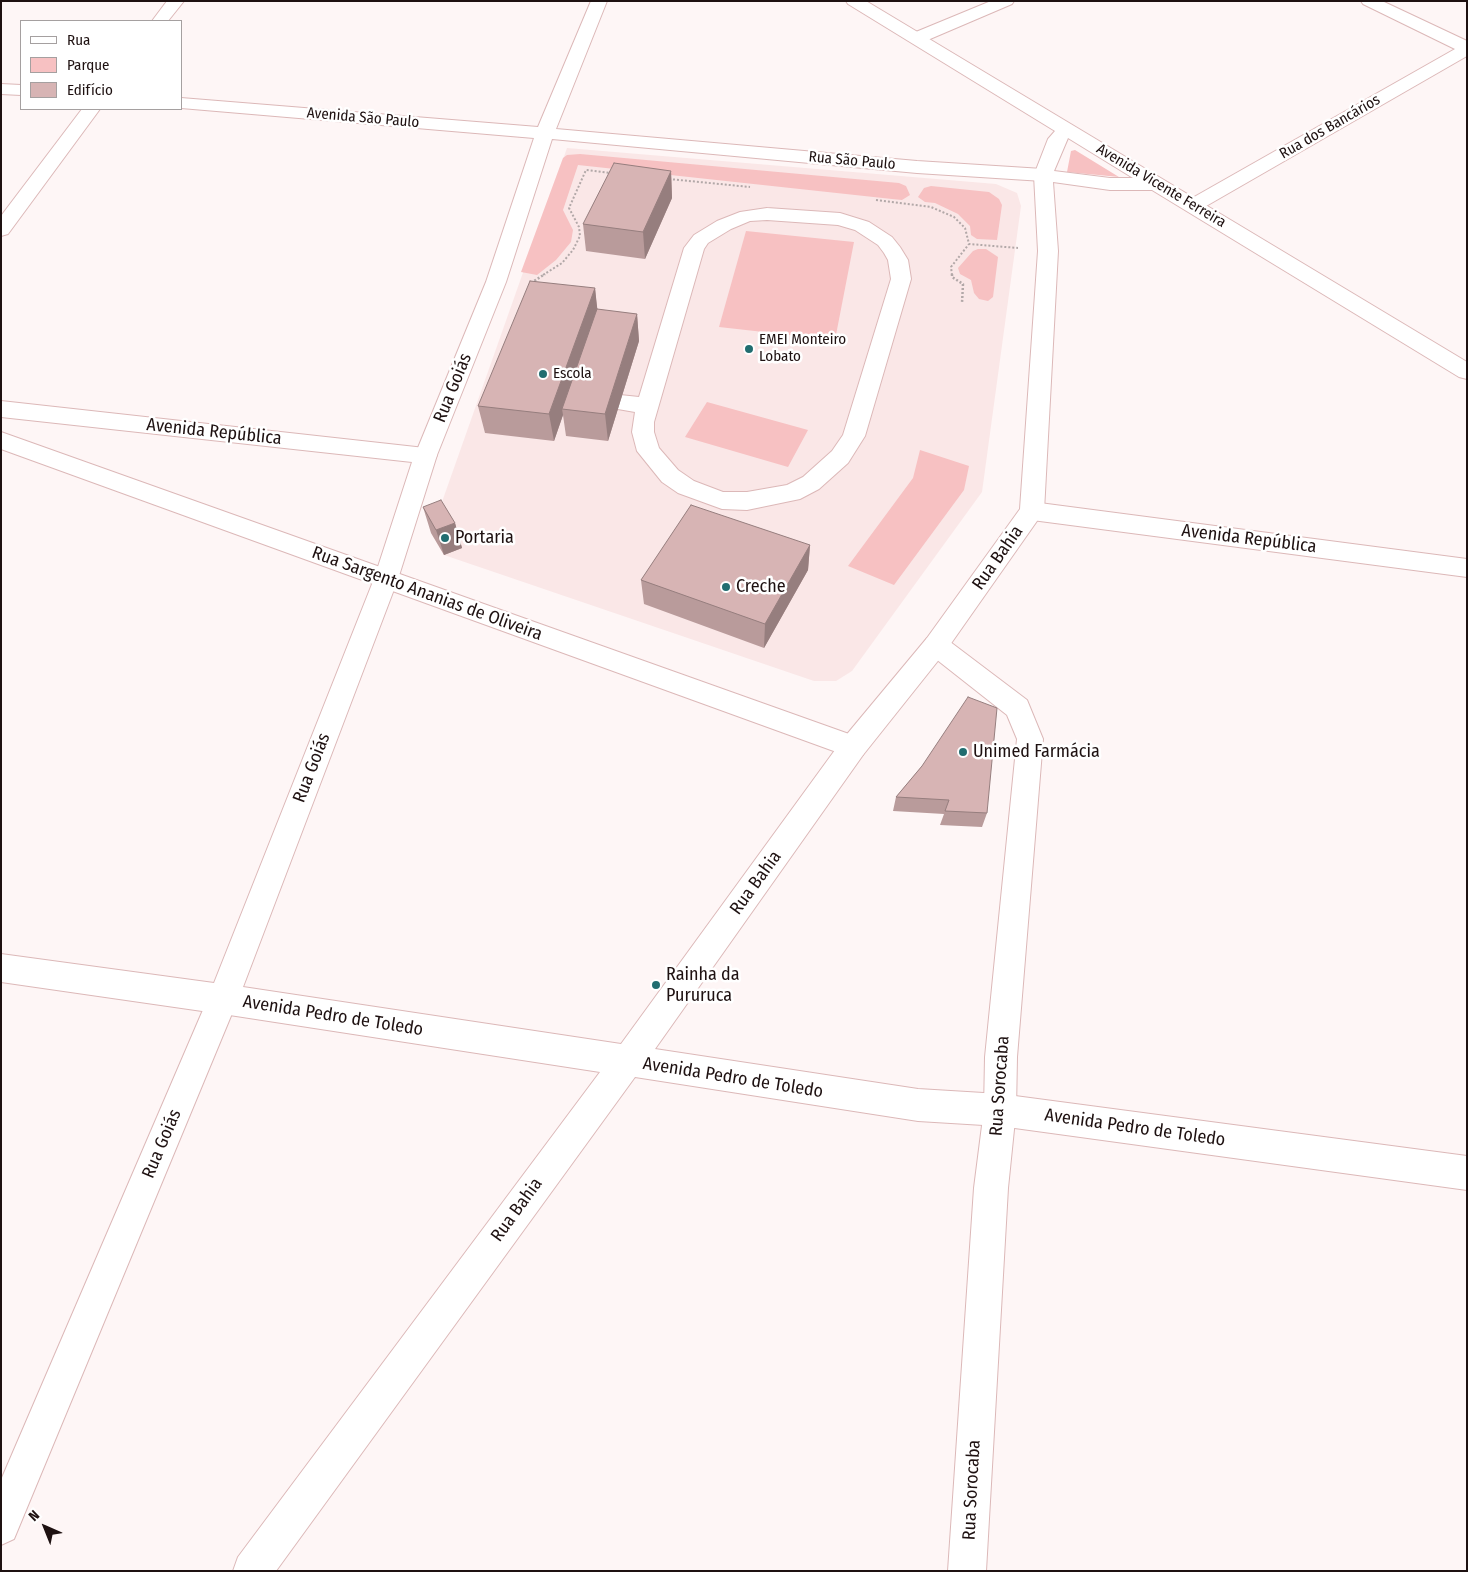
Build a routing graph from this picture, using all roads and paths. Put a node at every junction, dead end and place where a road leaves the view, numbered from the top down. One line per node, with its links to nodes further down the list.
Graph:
1 (176, 1): 6 (street)
2 (600, 1): 14 (street, Rua Goiás)
3 (854, 1): 7 (street, Avenida Vicente Ferreira)
4 (1006, 1): 7 (street)
5 (1369, 1): 8 (street)
6 (161, 20)
7 (917, 38): 13 (street, Avenida Vicente Ferreira)
8 (1467, 49): 17 (street, Rua dos Bancários)
9 (1, 89): 10 (street)
10 (20, 90)
11 (182, 103): 14 (street, Avenida São Paulo)
12 (90, 110): 18 (street)
13 (1067, 129): 15 (street, Rua Bahia); 16 (street, Avenida Vicente Ferreira)
14 (545, 133): 15 (street, Rua São Paulo); 26 (street, Rua Goiás)
15 (1043, 175): 16 (street, Rua São Paulo); 27 (street, Rua Bahia)
16 (1158, 184): 17 (street, Avenida Vicente Ferreira)
17 (1194, 205): 21 (street, Avenida Vicente Ferreira)
18 (1, 230)
19 (969, 244): 20 (path)
20 (962, 303)
21 (1467, 372)
22 (620, 403): 23 (street)
23 (648, 405): 23 (street)
24 (1, 409): 26 (street, Avenida República)
25 (1, 440): 29 (street, Rua Sargento Ananias de Oliveira)
26 (426, 455): 29 (street, Rua Goiás)
27 (1032, 511): 28 (street, Avenida República); 30 (street, Rua Bahia)
28 (1467, 568)
29 (386, 579): 31 (street, Rua Sargento Ananias de Oliveira); 33 (street, Rua Goiás)
30 (936, 645): 31 (street, Rua Bahia); 35 (street, Rua Sorocaba)
31 (853, 747): 34 (street, Rua Bahia)
32 (1, 968): 33 (street, Avenida Pedro de Toledo)
33 (223, 999): 34 (street, Avenida Pedro de Toledo); 37 (street, Rua Goiás)
34 (627, 1062): 35 (street, Avenida Pedro de Toledo); 38 (street, Rua Bahia)
35 (1000, 1110): 36 (street, Avenida Pedro de Toledo); 39 (street, Rua Sorocaba)
36 (1467, 1173)
37 (1, 1526)
38 (252, 1571)
39 (968, 1571)

